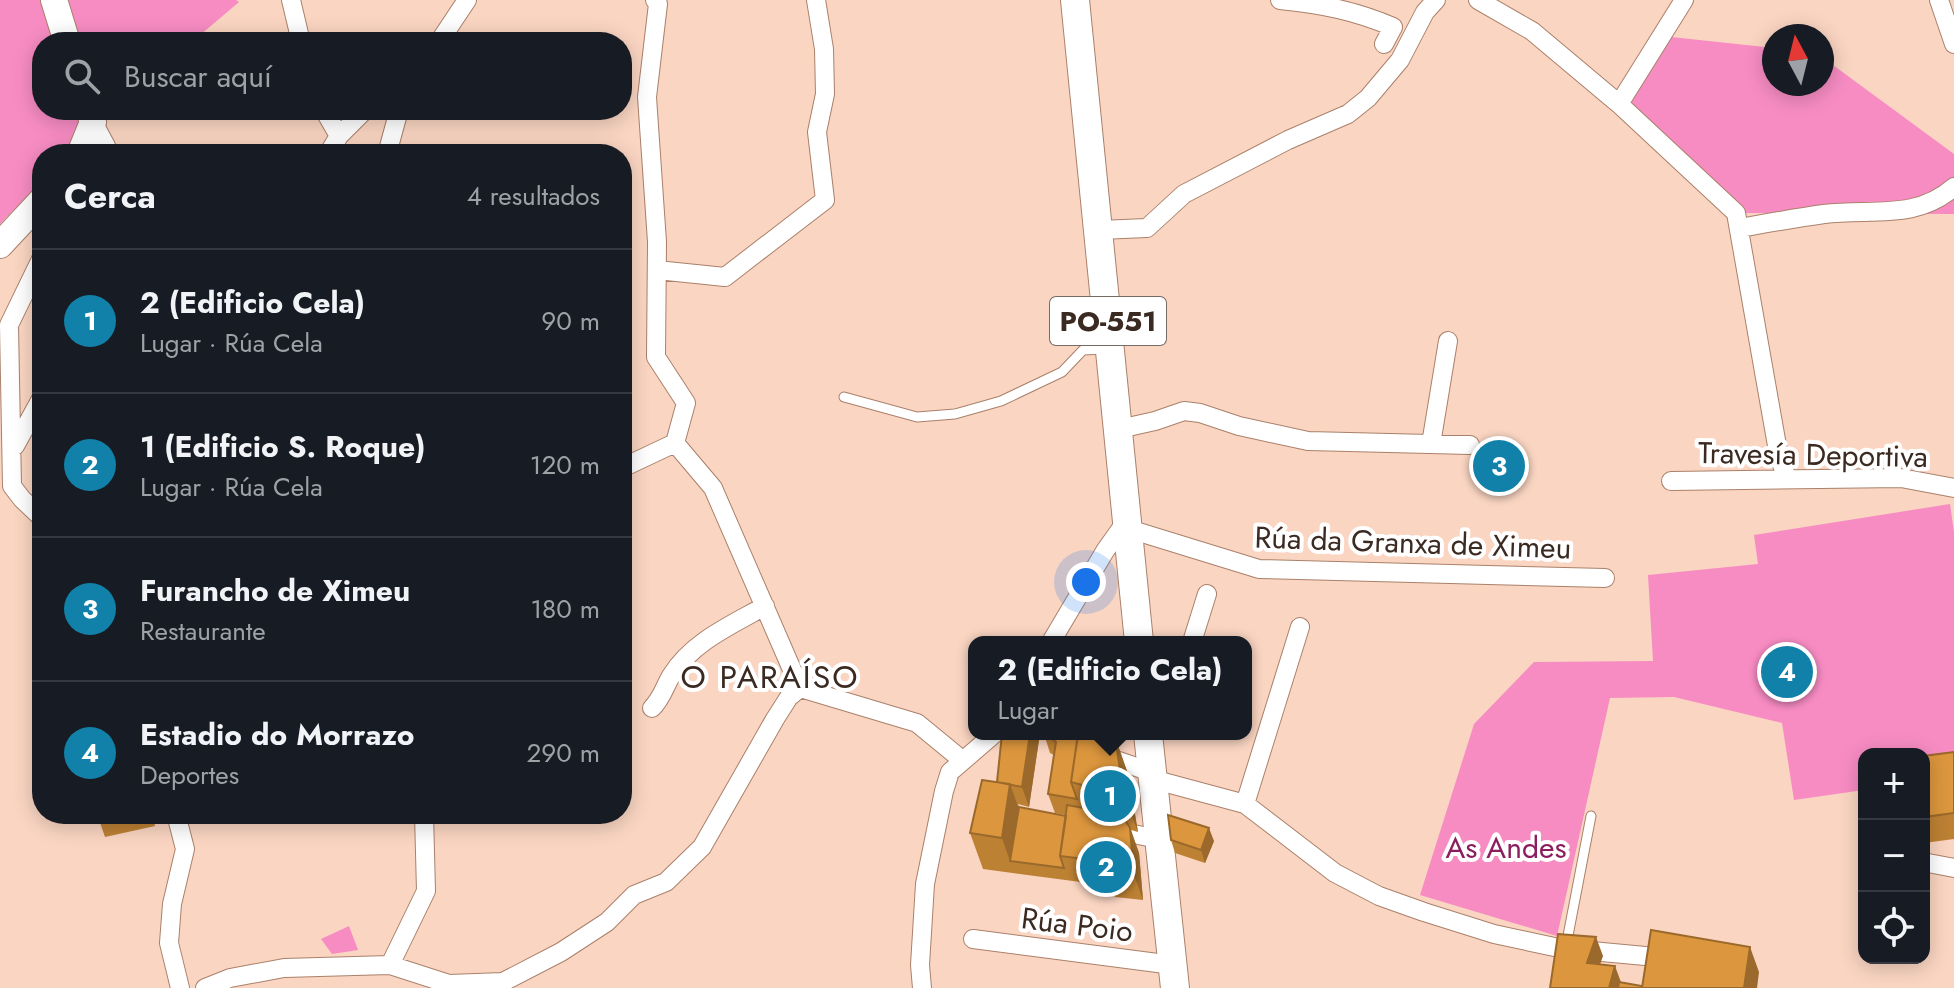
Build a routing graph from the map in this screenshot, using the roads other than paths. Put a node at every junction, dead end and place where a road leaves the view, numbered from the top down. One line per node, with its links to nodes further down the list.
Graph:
1 (54, 0): 12 (street)
2 (291, 0): 13 (street)
3 (467, 0): 14 (street)
4 (655, 0): 33 (street)
5 (816, 0): 33 (street)
6 (1075, 0): 31 (main road, PO-551)
7 (1280, 0): 15 (street)
8 (1436, 0): 31 (street)
9 (1478, 0): 17 (street)
10 (1684, 0): 17 (street)
11 (1939, 0): 16 (street)
12 (64, 32)
13 (299, 32)
14 (446, 32)
15 (1384, 44)
16 (1954, 44)
17 (1619, 104): 30 (street)
18 (90, 120): 24 (street)
19 (93, 120): 25 (street)
20 (330, 120): 23 (street)
21 (355, 120): 23 (street)
22 (396, 120): 27 (street)
23 (339, 136): 26 (street)
24 (83, 144)
25 (105, 144)
26 (334, 144)
27 (390, 144)
28 (1954, 187): 30 (street)
29 (32, 211): 32 (street)
30 (1739, 228): 45 (street)
31 (1099, 230): 36 (main road, PO-551)
32 (0, 245)
33 (657, 270): 40 (street)
34 (32, 278): 43 (street)
35 (1448, 341): 41 (street)
36 (1111, 348): 37 (lane); 39 (main road, PO-551)
37 (844, 397)
38 (32, 415): 43 (street)
39 (1119, 429): 41 (street); 49 (main road, PO-551)
40 (675, 443): 44 (street); 52 (street)
41 (1431, 444): 42 (street)
42 (1470, 445)
43 (13, 449): 48 (street)
44 (632, 463)
45 (1787, 478): 46 (street, Travesía Deportiva); 47 (street, Travesía Deportiva)
46 (1671, 481)
47 (1954, 488)
48 (32, 508)
49 (1128, 524): 50 (street, Rúa da Granxa de Ximeu); 54 (street); 55 (main road, PO-551)
50 (1605, 578)
51 (1207, 594): 56 (street)
52 (765, 606): 57 (street); 58 (street)
53 (1300, 627): 64 (street)
54 (1055, 636)
55 (1138, 636)
56 (1194, 636)
57 (800, 688): 62 (street); 78 (street)
58 (652, 708)
59 (987, 740): 62 (street)
60 (1154, 740): 63 (main road)
61 (1082, 748): 63 (street)
62 (962, 760): 81 (street)
63 (1152, 775): 64 (street); 69 (main road)
64 (1245, 804): 73 (street)
65 (1591, 816): 73 (lane)
66 (179, 824): 79 (street)
67 (424, 824): 75 (street)
68 (1098, 827): 69 (street)
69 (1158, 839): 76 (main road)
70 (1930, 863): 71 (street)
71 (1954, 868)
72 (973, 939): 76 (street, Rúa Poio)
73 (1561, 952): 74 (street)
74 (1656, 957)
75 (390, 965): 77 (street); 78 (street)
76 (1174, 977)
77 (230, 983): 80 (street)
78 (503, 985)
79 (180, 988)
80 (205, 988)
81 (922, 988)

